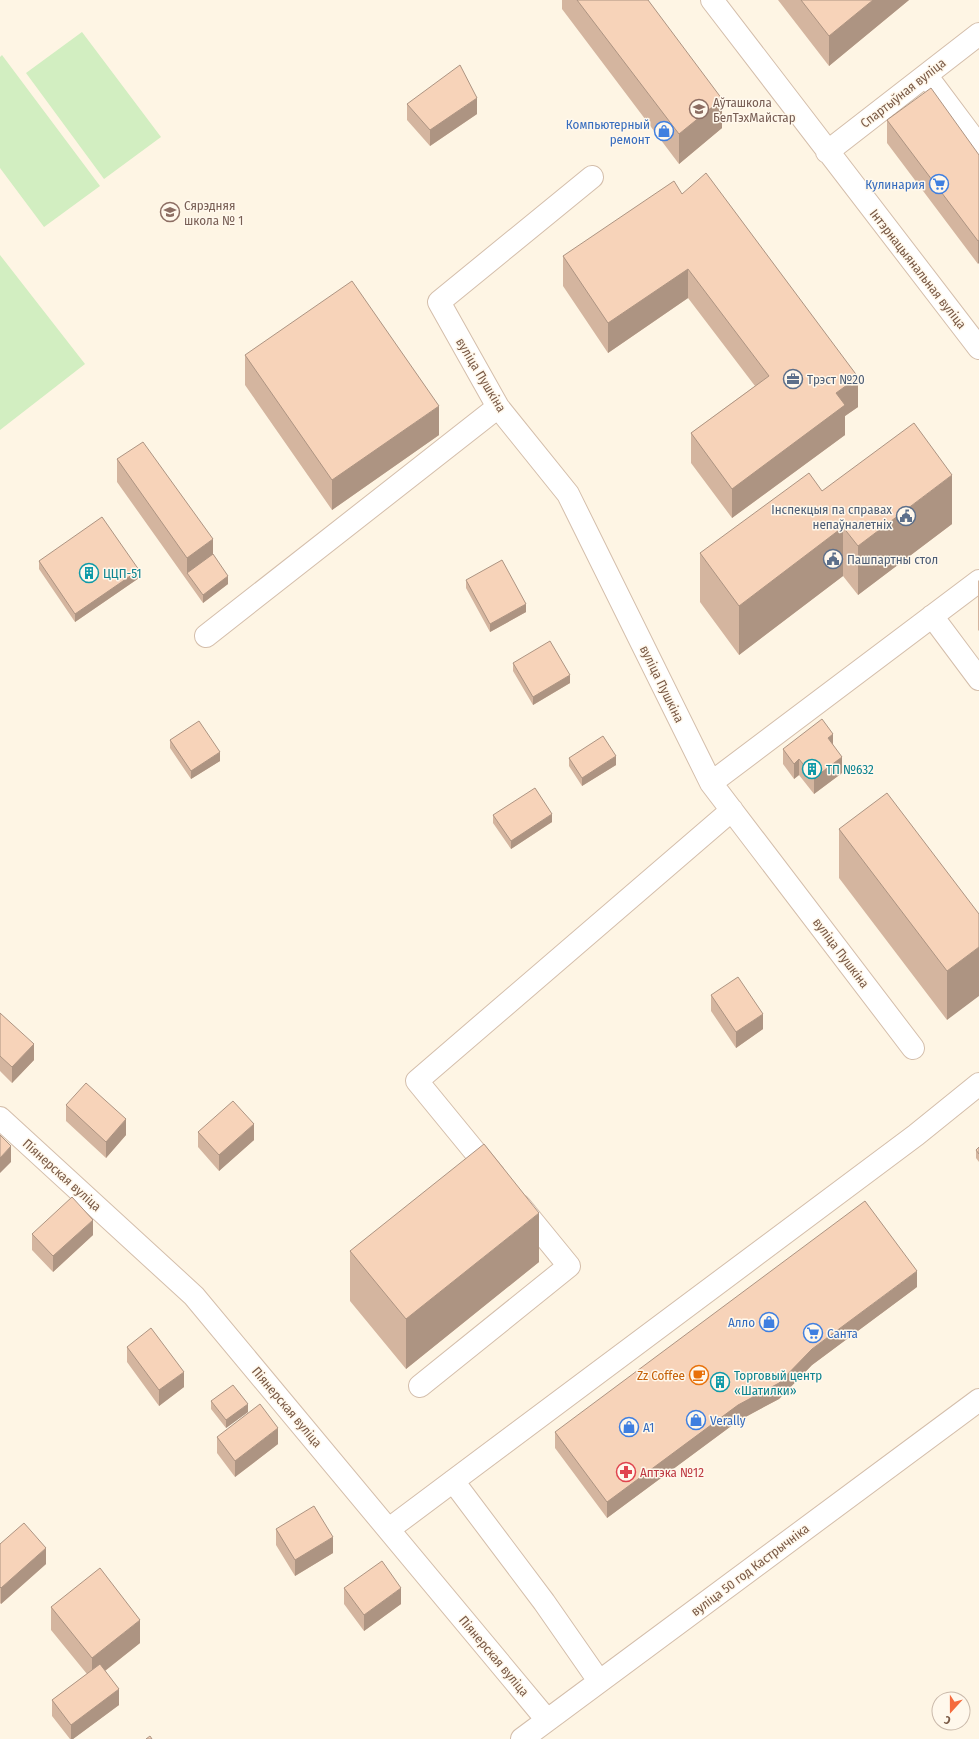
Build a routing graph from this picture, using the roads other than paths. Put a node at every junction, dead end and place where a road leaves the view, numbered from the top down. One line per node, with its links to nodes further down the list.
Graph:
1 (712, 0): 5 (street, Інтэрнацыянальная вуліца)
2 (979, 34): 3 (street, Спартыўная вуліца)
3 (926, 74): 4 (street); 5 (street, Спартыўная вуліца)
4 (979, 146)
5 (827, 152): 7 (street, Інтэрнацыянальная вуліца)
6 (592, 177): 8 (street, вуліца Пушкіна)
7 (979, 348)
8 (498, 407): 11 (street); 13 (street, вуліца Пушкіна)
9 (979, 581): 10 (street)
10 (932, 616): 12 (street); 13 (street)
11 (206, 636)
12 (979, 679)
13 (711, 782): 14 (street, вуліца Пушкіна)
14 (732, 810): 15 (street, вуліца Пушкіна); 18 (street)
15 (914, 1048)
16 (979, 1084): 20 (street)
17 (0, 1118): 21 (street, Піянерская вуліца)
18 (420, 1386)
19 (979, 1400): 22 (street, вуліца 50 год Кастрычніка)
20 (453, 1482): 21 (street); 22 (street)
21 (389, 1529): 23 (street, Піянерская вуліца)
22 (599, 1682): 23 (street, вуліца 50 год Кастрычніка)
23 (547, 1720): 24 (street, вуліца 50 год Кастрычніка)
24 (522, 1739)

